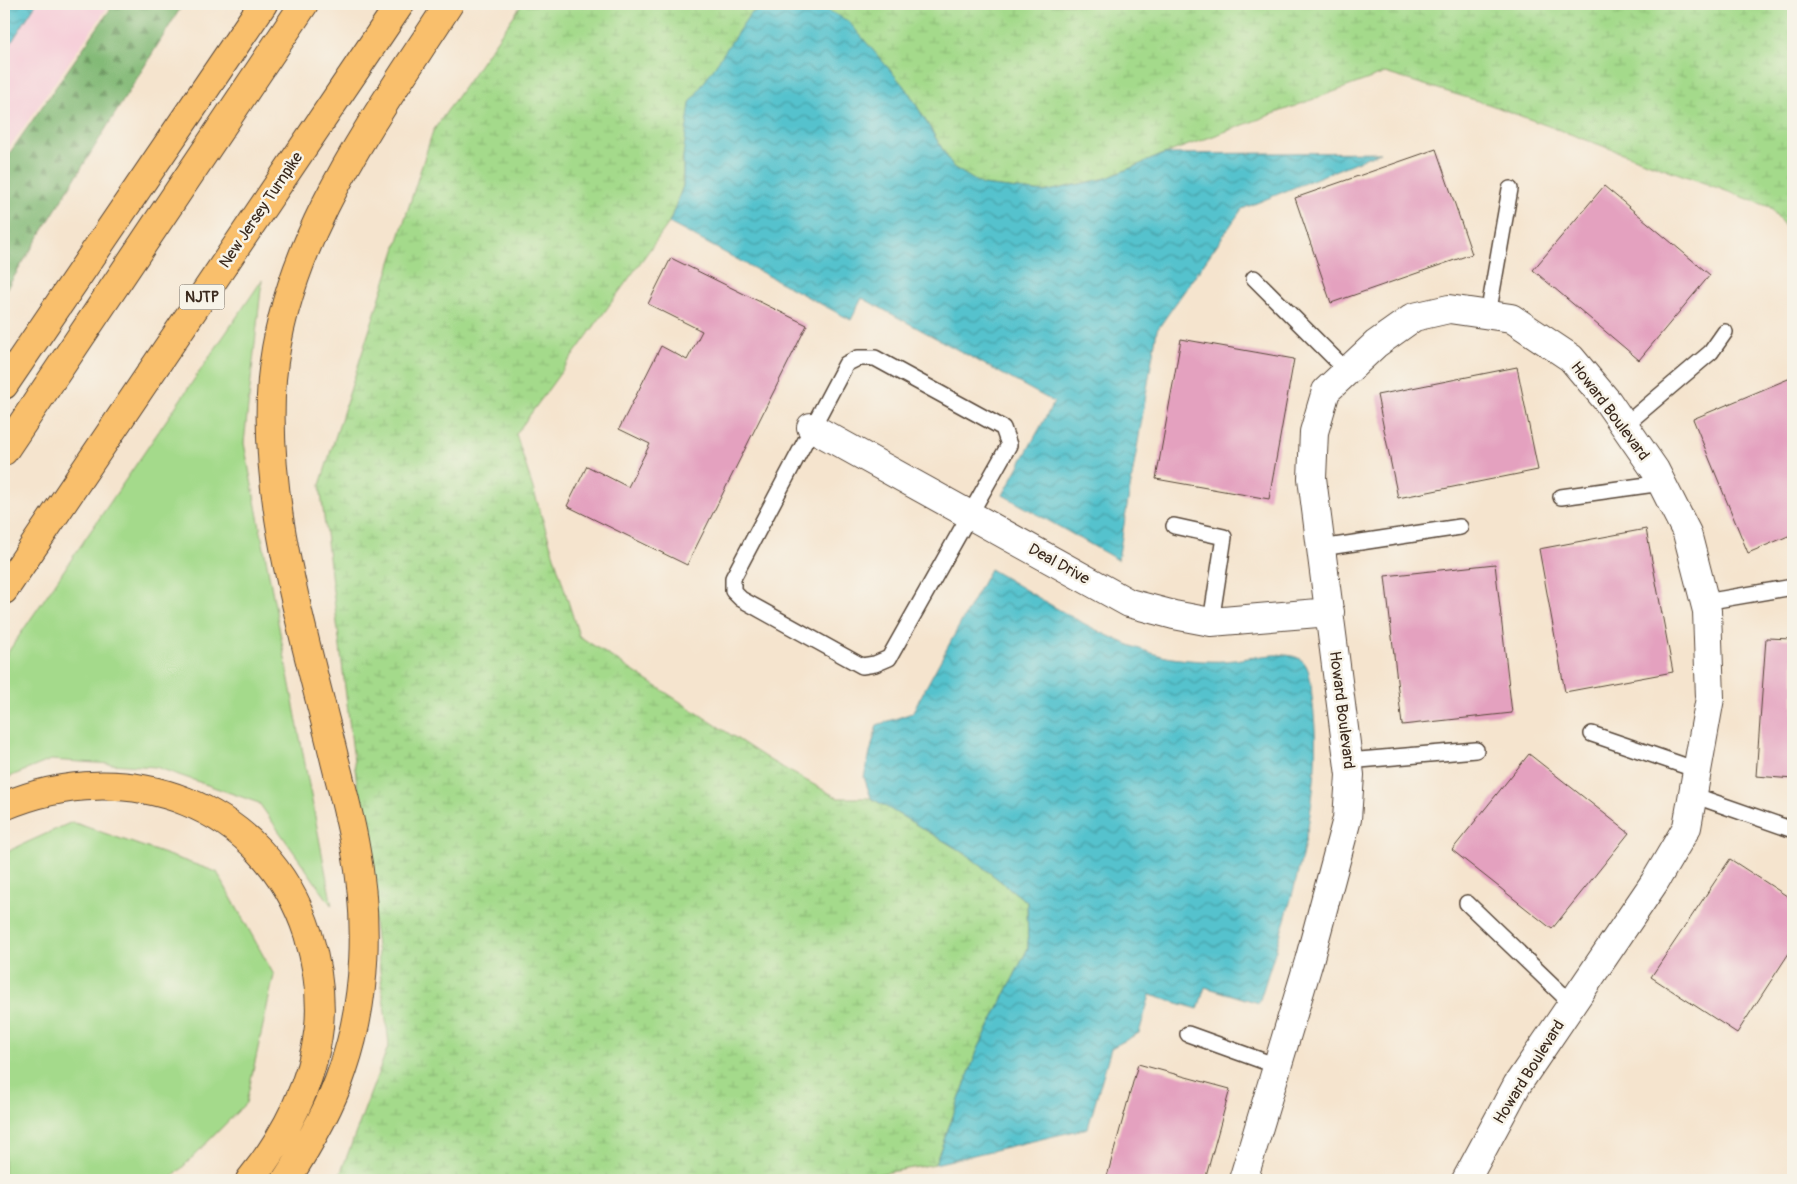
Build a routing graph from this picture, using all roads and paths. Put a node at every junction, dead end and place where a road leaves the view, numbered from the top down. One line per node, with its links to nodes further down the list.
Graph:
1 (264, 4): 10 (highway)
2 (304, 4): 13 (highway)
3 (400, 4): 21 (highway, New Jersey Turnpike / NJTP)
4 (449, 4): 36 (highway)
5 (1510, 189): 7 (lane)
6 (1254, 278): 9 (lane)
7 (1488, 315): 9 (street, Howard Boulevard); 11 (street, Howard Boulevard)
8 (1725, 332): 11 (lane)
9 (1347, 371): 19 (street, Howard Boulevard)
10 (4, 385)
11 (1624, 426): 14 (street, Howard Boulevard)
12 (811, 428): 16 (street, Deal Drive); 16 (lane); 16 (lane)
13 (4, 452)
14 (1662, 484): 15 (lane); 22 (street, Howard Boulevard)
15 (1561, 497)
16 (970, 515): 24 (street, Deal Drive)
17 (1174, 526): 24 (lane)
18 (1460, 527): 19 (lane)
19 (1322, 548): 23 (street, Howard Boulevard)
20 (1793, 587): 22 (lane)
21 (4, 590)
22 (1705, 602): 28 (street, Howard Boulevard)
23 (1330, 612): 24 (street, Deal Drive); 27 (street, Howard Boulevard)
24 (1211, 622)
25 (1592, 734): 28 (lane)
26 (1476, 750): 27 (lane)
27 (1348, 760): 34 (street, Howard Boulevard)
28 (1695, 783): 30 (lane); 32 (street, Howard Boulevard)
29 (4, 806): 35 (highway)
30 (1793, 830)
31 (1467, 903): 32 (lane)
32 (1572, 1004): 38 (street, Howard Boulevard)
33 (1188, 1034): 34 (lane)
34 (1277, 1066): 37 (street, Howard Boulevard)
35 (250, 1180)
36 (286, 1180)
37 (1243, 1180)
38 (1466, 1180)

